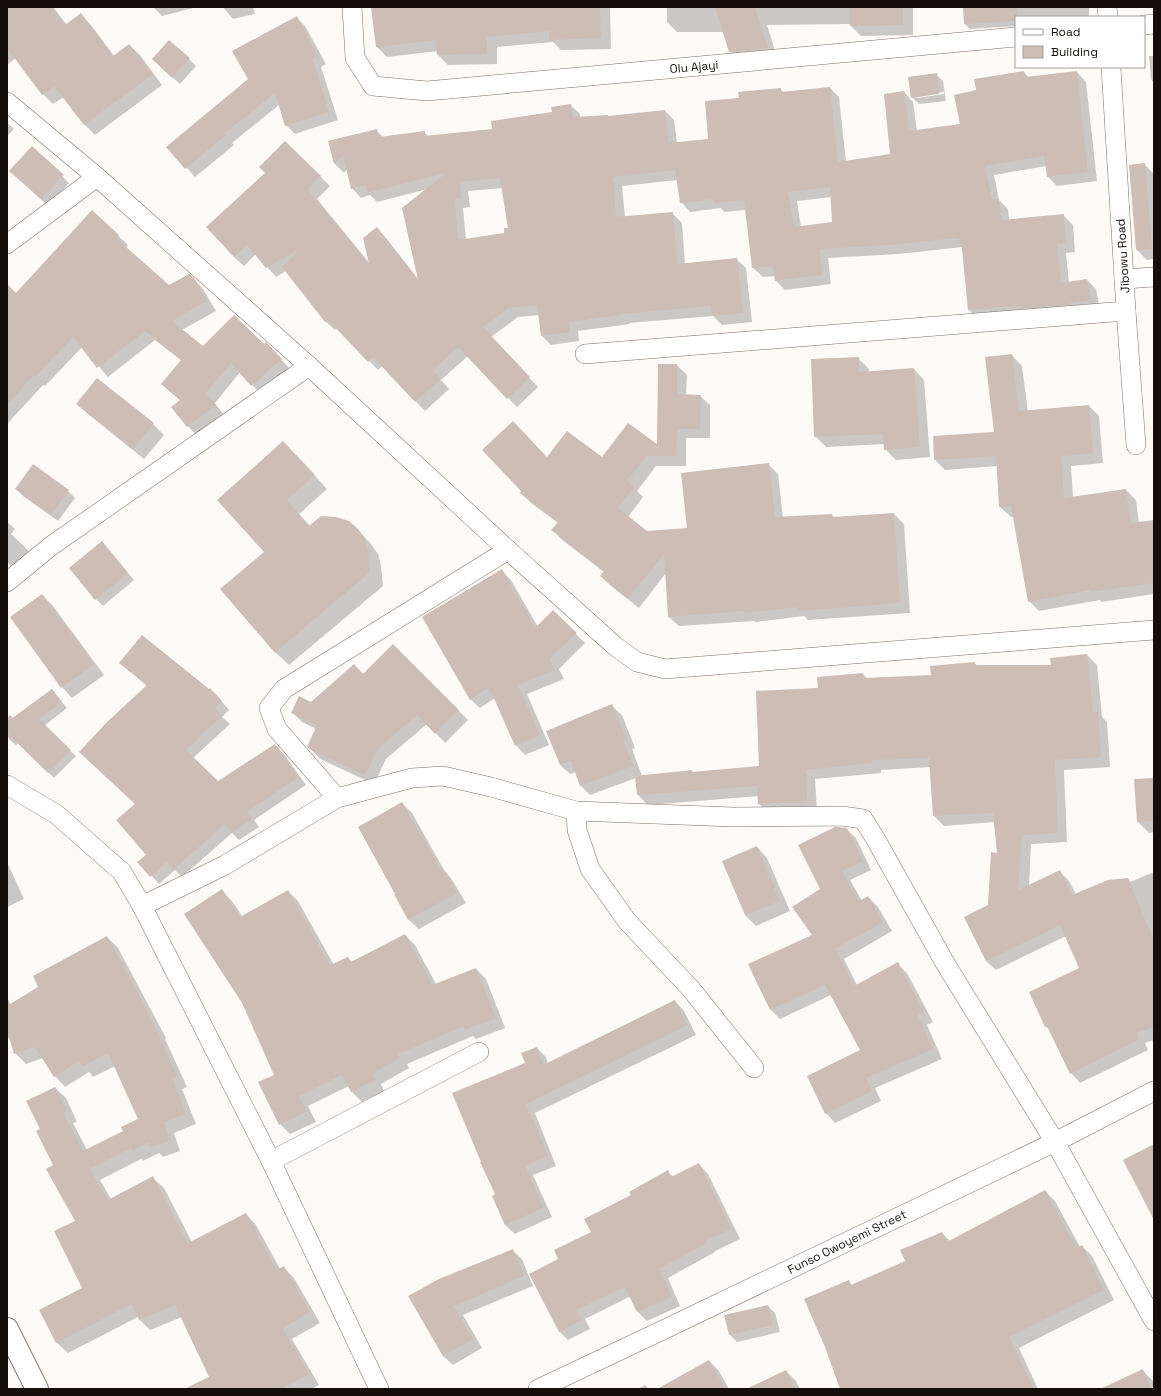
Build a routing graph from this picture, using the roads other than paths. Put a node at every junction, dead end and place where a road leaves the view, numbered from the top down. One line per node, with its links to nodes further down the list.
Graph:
1 (352, 7): 2 (street, Olu Ajayi)
2 (1015, 37)
3 (1111, 68): 8 (street, Jibowu Road)
4 (7, 102): 5 (street)
5 (97, 178): 6 (street); 11 (street)
6 (7, 244)
7 (1154, 277): 8 (street)
8 (1124, 279): 9 (street, Jibowu Road)
9 (1126, 311): 10 (street); 12 (street, Jibowu Road)
10 (585, 354)
11 (309, 366): 13 (street); 14 (street)
12 (1136, 445)
13 (508, 550): 15 (street); 17 (street)
14 (7, 582)
15 (1154, 630)
16 (7, 785): 19 (street)
17 (337, 798): 18 (street); 19 (street)
18 (576, 811): 21 (street); 23 (street)
19 (142, 906): 24 (street)
20 (479, 1052): 24 (street)
21 (754, 1068)
22 (1154, 1091): 23 (street, Funso Owoyemi Street)
23 (1055, 1142): 25 (street); 29 (street, Funso Owoyemi Street)
24 (271, 1161): 28 (street)
25 (1154, 1320)
26 (7, 1328): 27 (street)
27 (37, 1389)
28 (379, 1389)
29 (538, 1389)

